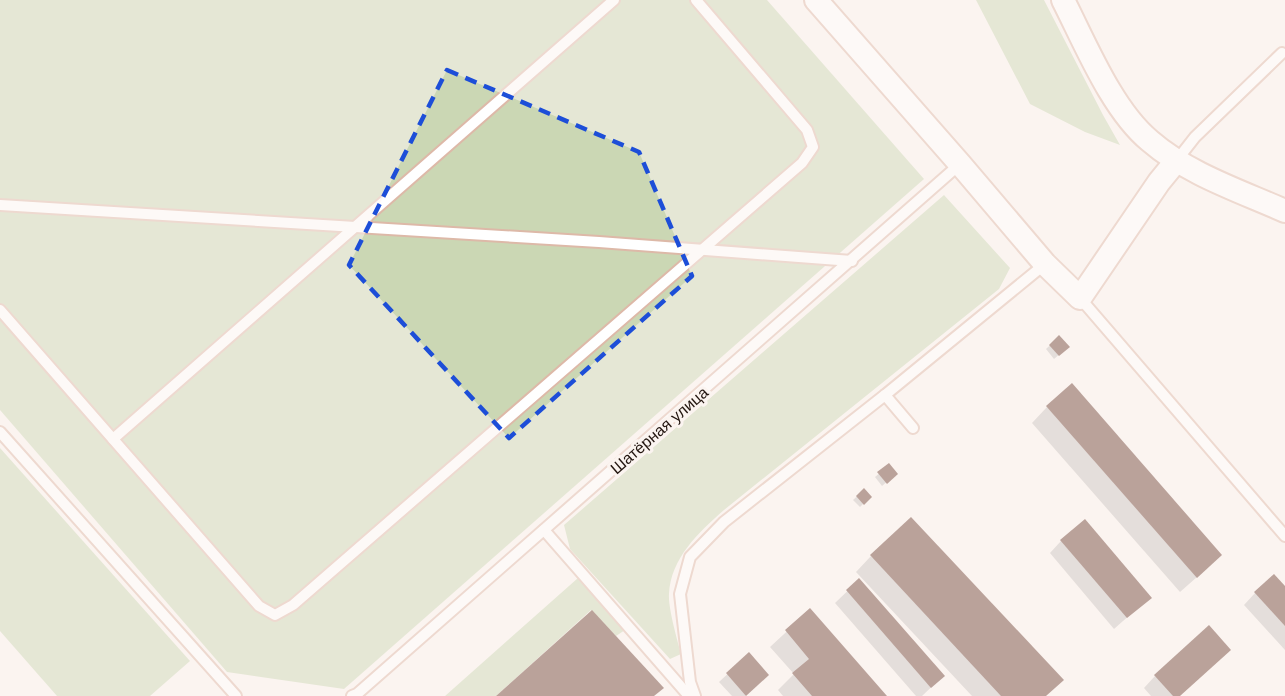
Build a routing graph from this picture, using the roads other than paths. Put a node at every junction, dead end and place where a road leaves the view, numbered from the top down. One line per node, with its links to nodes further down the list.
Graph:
1 (614, 0): 10 (lane)
2 (696, 0): 11 (lane)
3 (816, 0): 7 (street)
4 (1063, 0): 6 (street)
5 (1282, 53): 6 (lane)
6 (1178, 160): 9 (street); 14 (street)
7 (960, 164): 12 (lane, Шатёрная улица); 13 (street)
8 (0, 205): 10 (lane)
9 (1285, 211)
10 (354, 227): 11 (lane); 19 (lane)
11 (703, 250): 12 (lane); 19 (lane)
12 (852, 261): 20 (lane, Шатёрная улица)
13 (1045, 264): 14 (street); 16 (lane)
14 (1080, 298): 21 (lane)
15 (0, 310): 19 (lane)
16 (885, 394): 17 (lane); 25 (lane)
17 (913, 428)
18 (0, 432): 23 (lane)
19 (113, 439)
20 (544, 530): 22 (lane, Шатёрная улица); 24 (lane)
21 (1285, 536)
22 (356, 695)
23 (236, 696)
24 (689, 696)
25 (695, 696)

